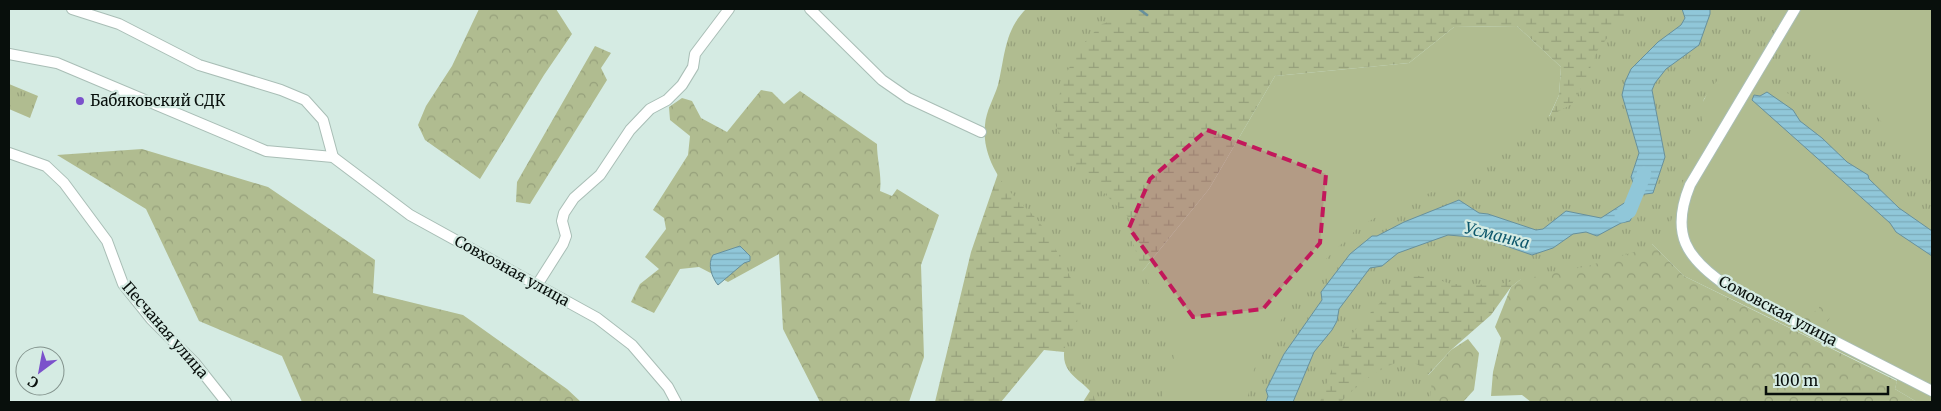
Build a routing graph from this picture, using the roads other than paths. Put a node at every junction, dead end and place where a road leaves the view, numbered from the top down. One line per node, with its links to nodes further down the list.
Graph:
1 (72, 9): 8 (street)
2 (729, 9): 9 (street)
3 (810, 9): 6 (street)
4 (1795, 9): 10 (street, Сомовская улица)
5 (9, 54): 8 (street)
6 (981, 132)
7 (9, 153): 11 (street, Песчаная улица)
8 (333, 157): 9 (street, Совхозная улица)
9 (537, 285): 12 (street, Совхозная улица)
10 (1932, 391)
11 (226, 402)
12 (676, 402)

